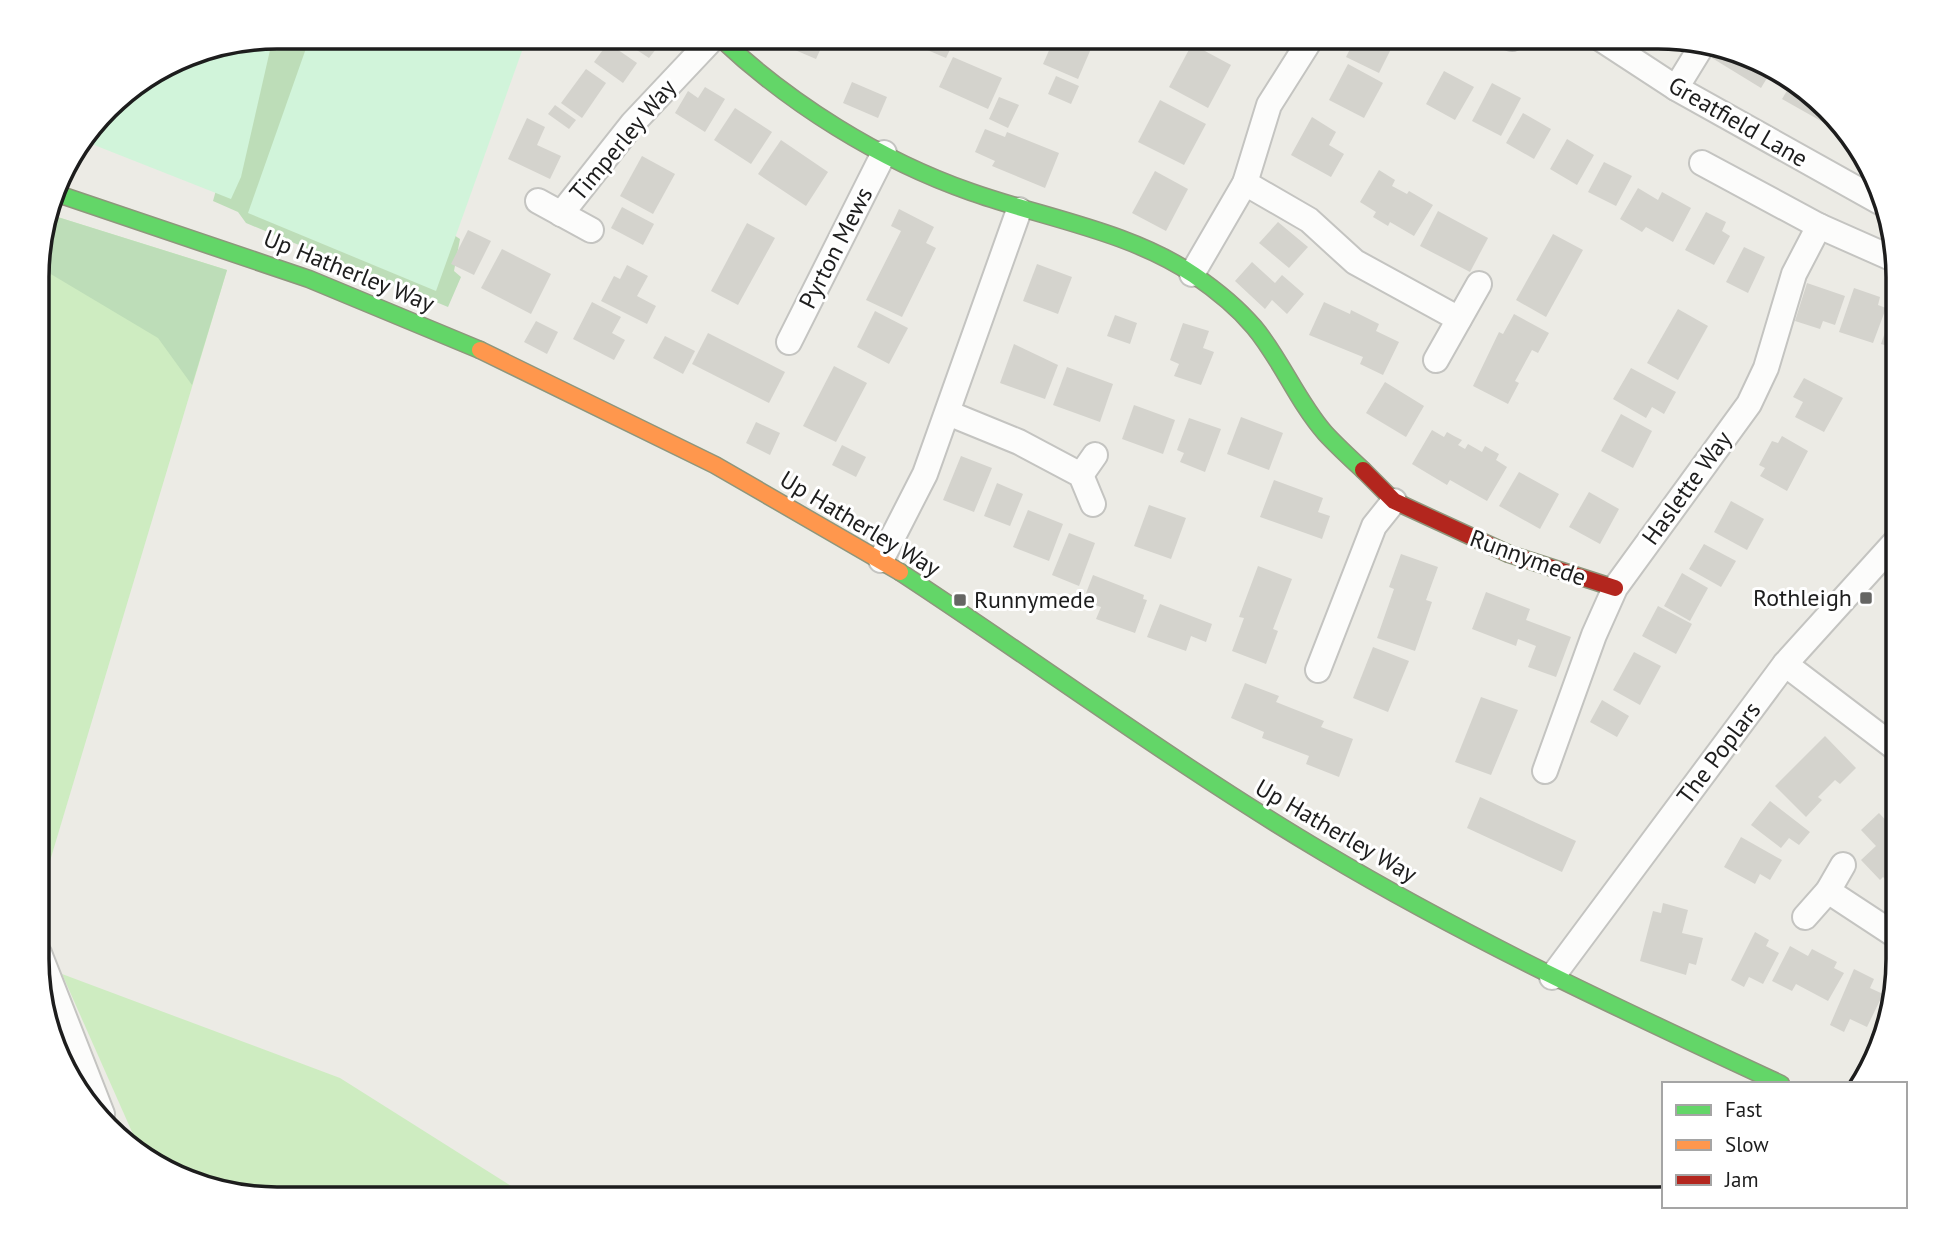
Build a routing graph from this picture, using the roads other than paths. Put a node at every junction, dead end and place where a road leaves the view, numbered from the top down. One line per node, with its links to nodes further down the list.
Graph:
1 (705, 49): 14 (street, Timperley Way)
2 (731, 49): 7 (street, Runnymede)
3 (1304, 49): 9 (street)
4 (1616, 49): 6 (street, Greatfield Lane)
5 (1698, 52): 6 (street)
6 (1676, 89): 11 (street, Greatfield Lane)
7 (884, 153): 13 (street, Runnymede); 21 (street, Pyrton Mews)
8 (1702, 163): 15 (street)
9 (1245, 183): 18 (street); 20 (street)
10 (64, 195): 29 (street, Up Hatherley Way)
11 (1871, 197)
12 (538, 201): 14 (street, Timperley Way)
13 (1019, 210): 18 (street, Runnymede); 23 (street)
14 (561, 214): 16 (street, Timperley Way)
15 (1819, 226): 17 (street); 30 (street, Haslette Way)
16 (591, 230)
17 (1885, 255)
18 (1192, 274): 26 (street, Runnymede)
19 (1479, 284): 20 (street)
20 (1460, 319): 22 (street)
21 (789, 342)
22 (1436, 360)
23 (948, 412): 25 (street); 29 (street)
24 (1095, 455): 25 (street)
25 (1081, 475): 27 (street)
26 (1394, 500): 30 (street, Runnymede); 32 (street)
27 (1093, 504)
28 (1886, 552): 31 (street, The Poplars)
29 (881, 560): 39 (street, Up Hatherley Way)
30 (1615, 588): 34 (street, Haslette Way)
31 (1785, 664): 33 (street); 39 (street, The Poplars)
32 (1318, 670)
33 (1886, 741)
34 (1557, 760)
35 (1843, 865): 36 (street)
36 (1828, 891): 37 (street); 38 (street)
37 (1805, 917)
38 (1886, 929)
39 (1552, 977): 41 (street, Up Hatherley Way)
40 (51, 983): 42 (street)
41 (1777, 1082)
42 (95, 1097)

